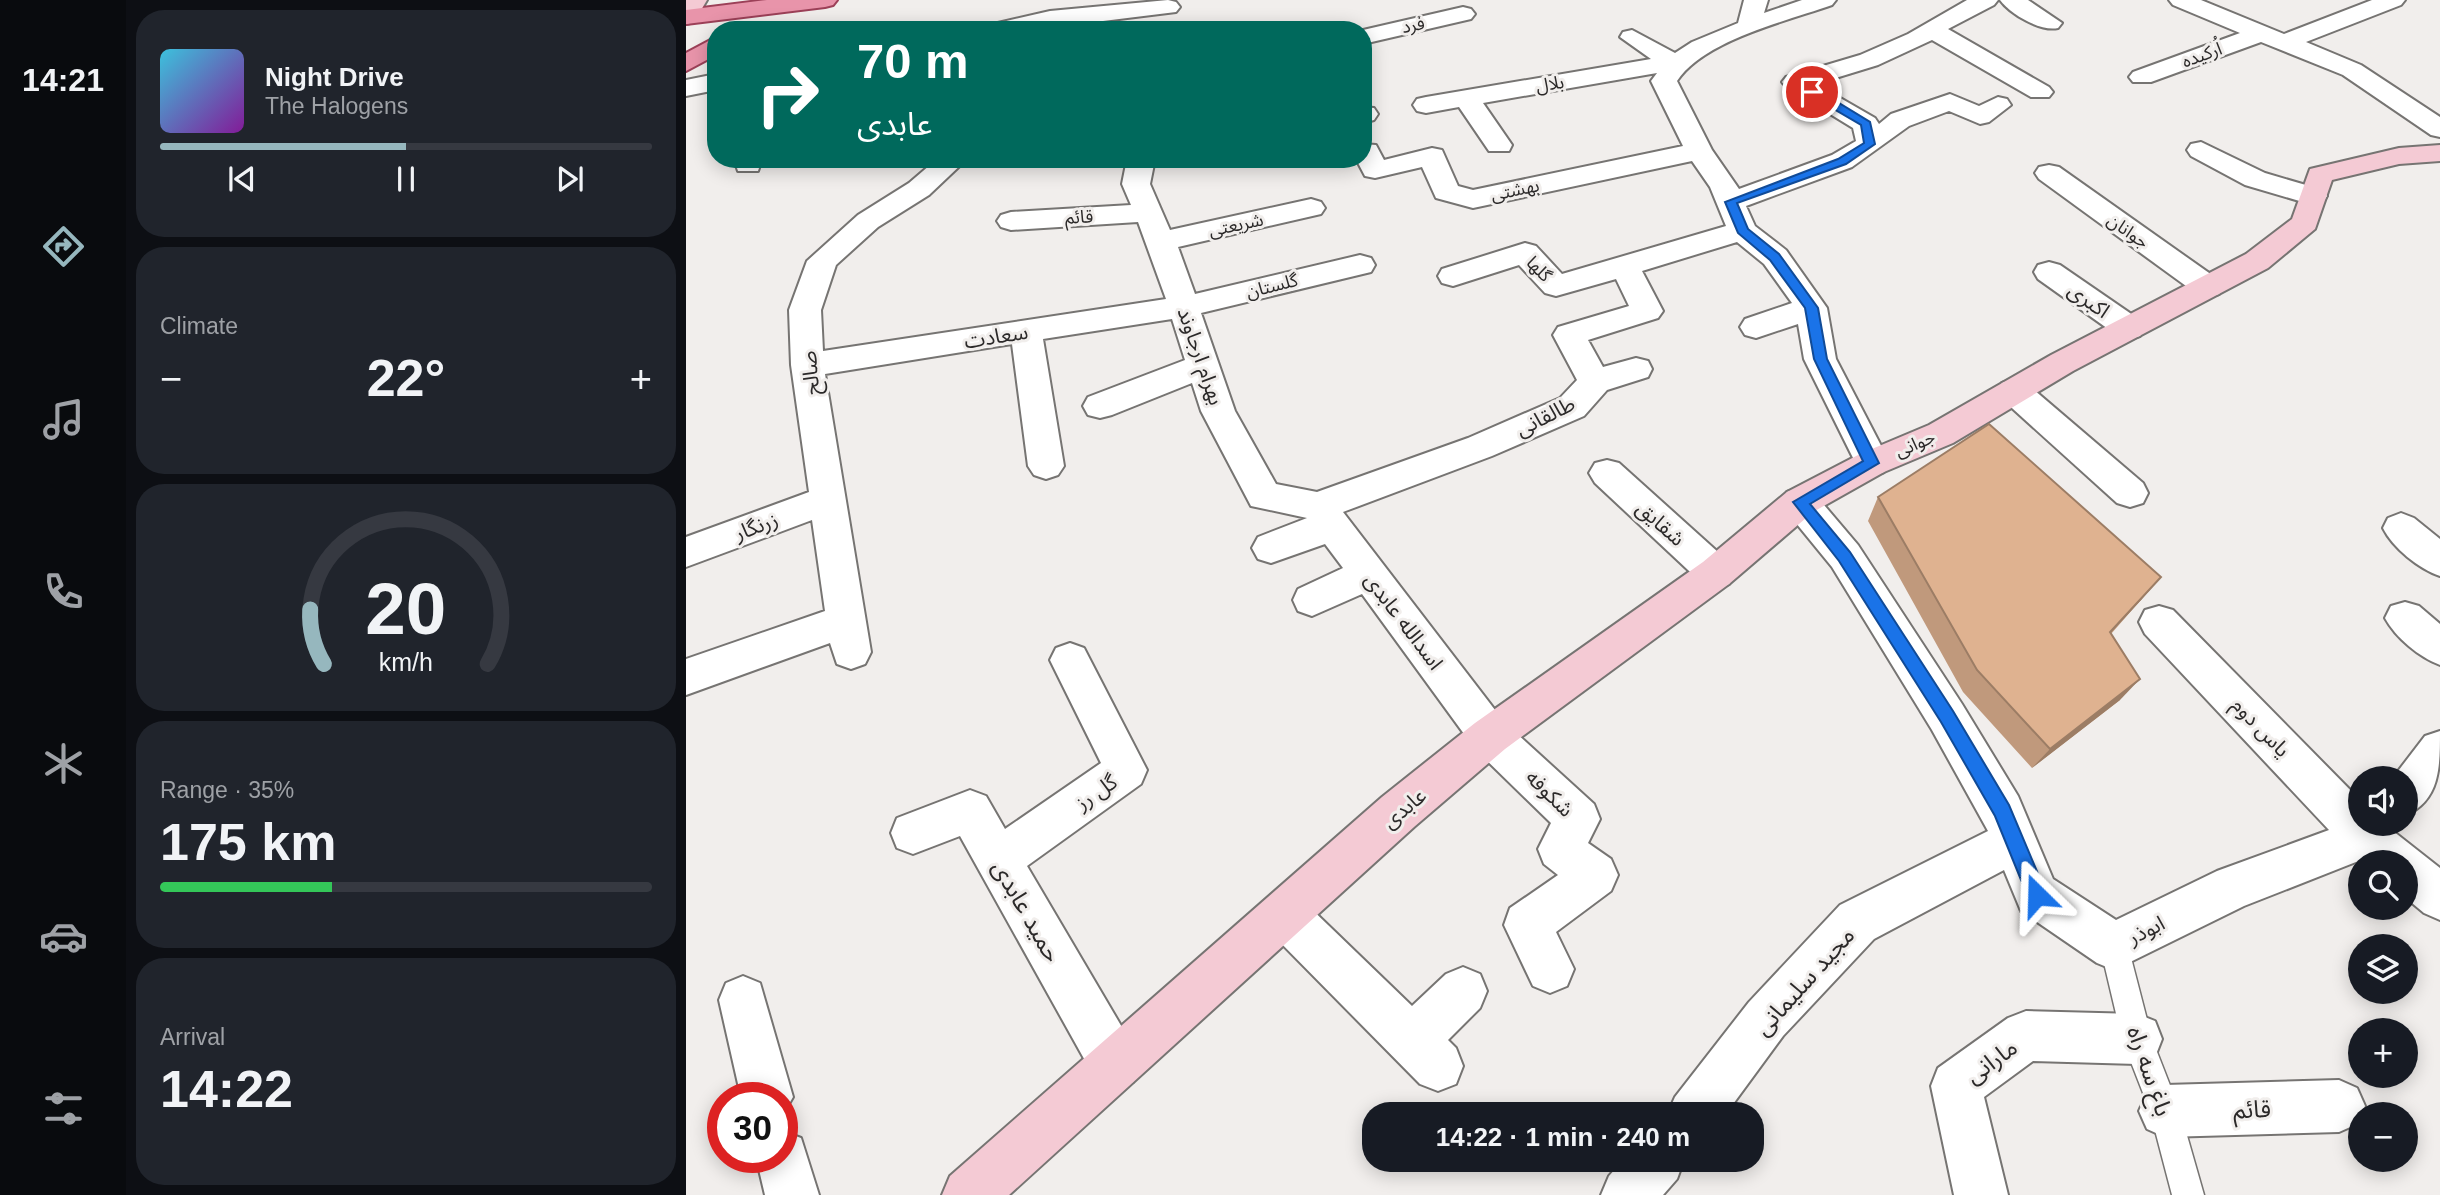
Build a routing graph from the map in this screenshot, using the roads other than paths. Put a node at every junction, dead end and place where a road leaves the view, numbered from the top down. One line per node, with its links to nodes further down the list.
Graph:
1 (695, 0): 11 (street)
2 (823, 0): 11 (main road); 12 (main road)
3 (1824, 0): 10 (street)
4 (1986, 0): 15 (street)
5 (2012, 0): 14 (street)
6 (2181, 0): 16 (street)
7 (2393, 0): 19 (street)
8 (1167, 12): 13 (street)
9 (1463, 14): 17 (street, فرد)
10 (1752, 14): 21 (street)
11 (686, 17)
12 (765, 21)
13 (1037, 21)
14 (2050, 23)
15 (1931, 29): 26 (street); 31 (street)
16 (2262, 33): 19 (street); 23 (street, اُرکیده)
17 (1372, 35)
18 (1632, 37): 21 (street)
19 (2287, 41): 30 (street)
20 (707, 50): 22 (main road)
21 (1674, 63): 27 (street, بلال); 34 (street, جوانی)
22 (686, 64)
23 (2142, 77)
24 (707, 84): 25 (street)
25 (686, 88)
26 (2040, 92)
27 (1466, 98): 28 (street, بلال); 32 (street)
28 (1426, 105)
29 (1998, 105): 31 (street)
30 (2440, 130)
31 (1870, 144): 42 (street)
32 (1499, 145)
33 (2201, 150): 40 (street)
34 (1699, 151): 36 (street, بهشتی); 42 (street, جوانی)
35 (2440, 153): 40 (street, جوانی)
36 (1372, 164)
37 (948, 168): 55 (street, صالح)
38 (1139, 168): 44 (street, بهرام ارجاوند)
39 (2049, 173): 49 (street, جوانان)
40 (2313, 196): 49 (street, جوانی)
41 (1311, 208): 44 (street, شریعتی)
42 (1736, 216): 46 (street); 51 (street, جوانی)
43 (1011, 221): 44 (street, قائم)
44 (1154, 227): 50 (street, بهرام ارجاوند)
45 (1360, 265): 50 (street, گلستان)
46 (1625, 266): 48 (street, گلها); 58 (street, طالقانی)
47 (2049, 272): 53 (street, اکبری)
48 (1454, 276)
49 (2208, 287): 53 (street, جوانی)
50 (1184, 307): 54 (street, سعادت); 56 (street, بهرام ارجاوند)
51 (1811, 308): 52 (street); 61 (street, جوانی)
52 (1756, 327)
53 (2129, 328): 59 (street, جوانی)
54 (1026, 332): 55 (street, سعادت); 62 (street)
55 (807, 365): 65 (street, صالح)
56 (1203, 366): 60 (street); 67 (street, بهرام ارجاوند)
57 (1636, 369): 58 (street)
58 (1595, 382): 67 (street, طالقانی)
59 (2014, 391): 61 (street, جوانی); 64 (street)
60 (1100, 406)
61 (1872, 463): 66 (street, عابدی)
62 (1046, 466)
63 (1607, 474): 73 (street, شقایق)
64 (2130, 493)
65 (826, 500): 70 (street, زرنگار); 79 (street, صالح)
66 (1800, 502): 73 (street, عابدی); 87 (street, ابوذر)
67 (1326, 516): 69 (street, طالقانی); 72 (street, اسدالله عابدی)
68 (2401, 528): 71 (street)
69 (1271, 548)
70 (686, 552)
71 (2440, 561)
72 (1368, 573): 74 (street); 80 (street, اسدالله عابدی)
73 (1716, 573): 80 (street, عابدی)
74 (1312, 600)
75 (2405, 618): 77 (street)
76 (2159, 622): 83 (street, یاس دوم)
77 (2440, 648)
78 (1070, 660): 89 (street, گل رز)
79 (686, 677)
80 (1490, 736): 92 (street, عابدی); 94 (street, شکوفه)
81 (2440, 750): 82 (street)
82 (2418, 779)
83 (2348, 808)
84 (913, 833): 89 (street, حمید عابدی)
85 (2357, 836): 93 (street, ابوذر)
86 (2375, 836): 88 (street, یاس دوم)
87 (2015, 840): 93 (street, ابوذر); 100 (street, مجید سلیمانی)
88 (2387, 850)
89 (998, 860): 98 (street, حمید عابدی)
90 (2418, 879): 91 (street)
91 (2440, 897)
92 (1284, 914): 95 (street); 98 (street, عابدی)
93 (2114, 946): 97 (lane, باغ سه راه)
94 (1550, 969)
95 (1463, 991)
96 (743, 1000): 99 (street)
97 (2137, 1039): 102 (lane, باغ سه راه); 108 (street, مارانی)
98 (1115, 1064): 106 (street, عابدی)
99 (764, 1082)
100 (1703, 1102)
101 (2339, 1107): 102 (street, قائم)
102 (2165, 1111): 109 (lane, باغ سه راه)
103 (1648, 1172): 107 (street)
104 (786, 1173): 105 (street)
105 (792, 1195)
106 (969, 1195)
107 (1628, 1195)
108 (1981, 1195)
109 (2188, 1195)

